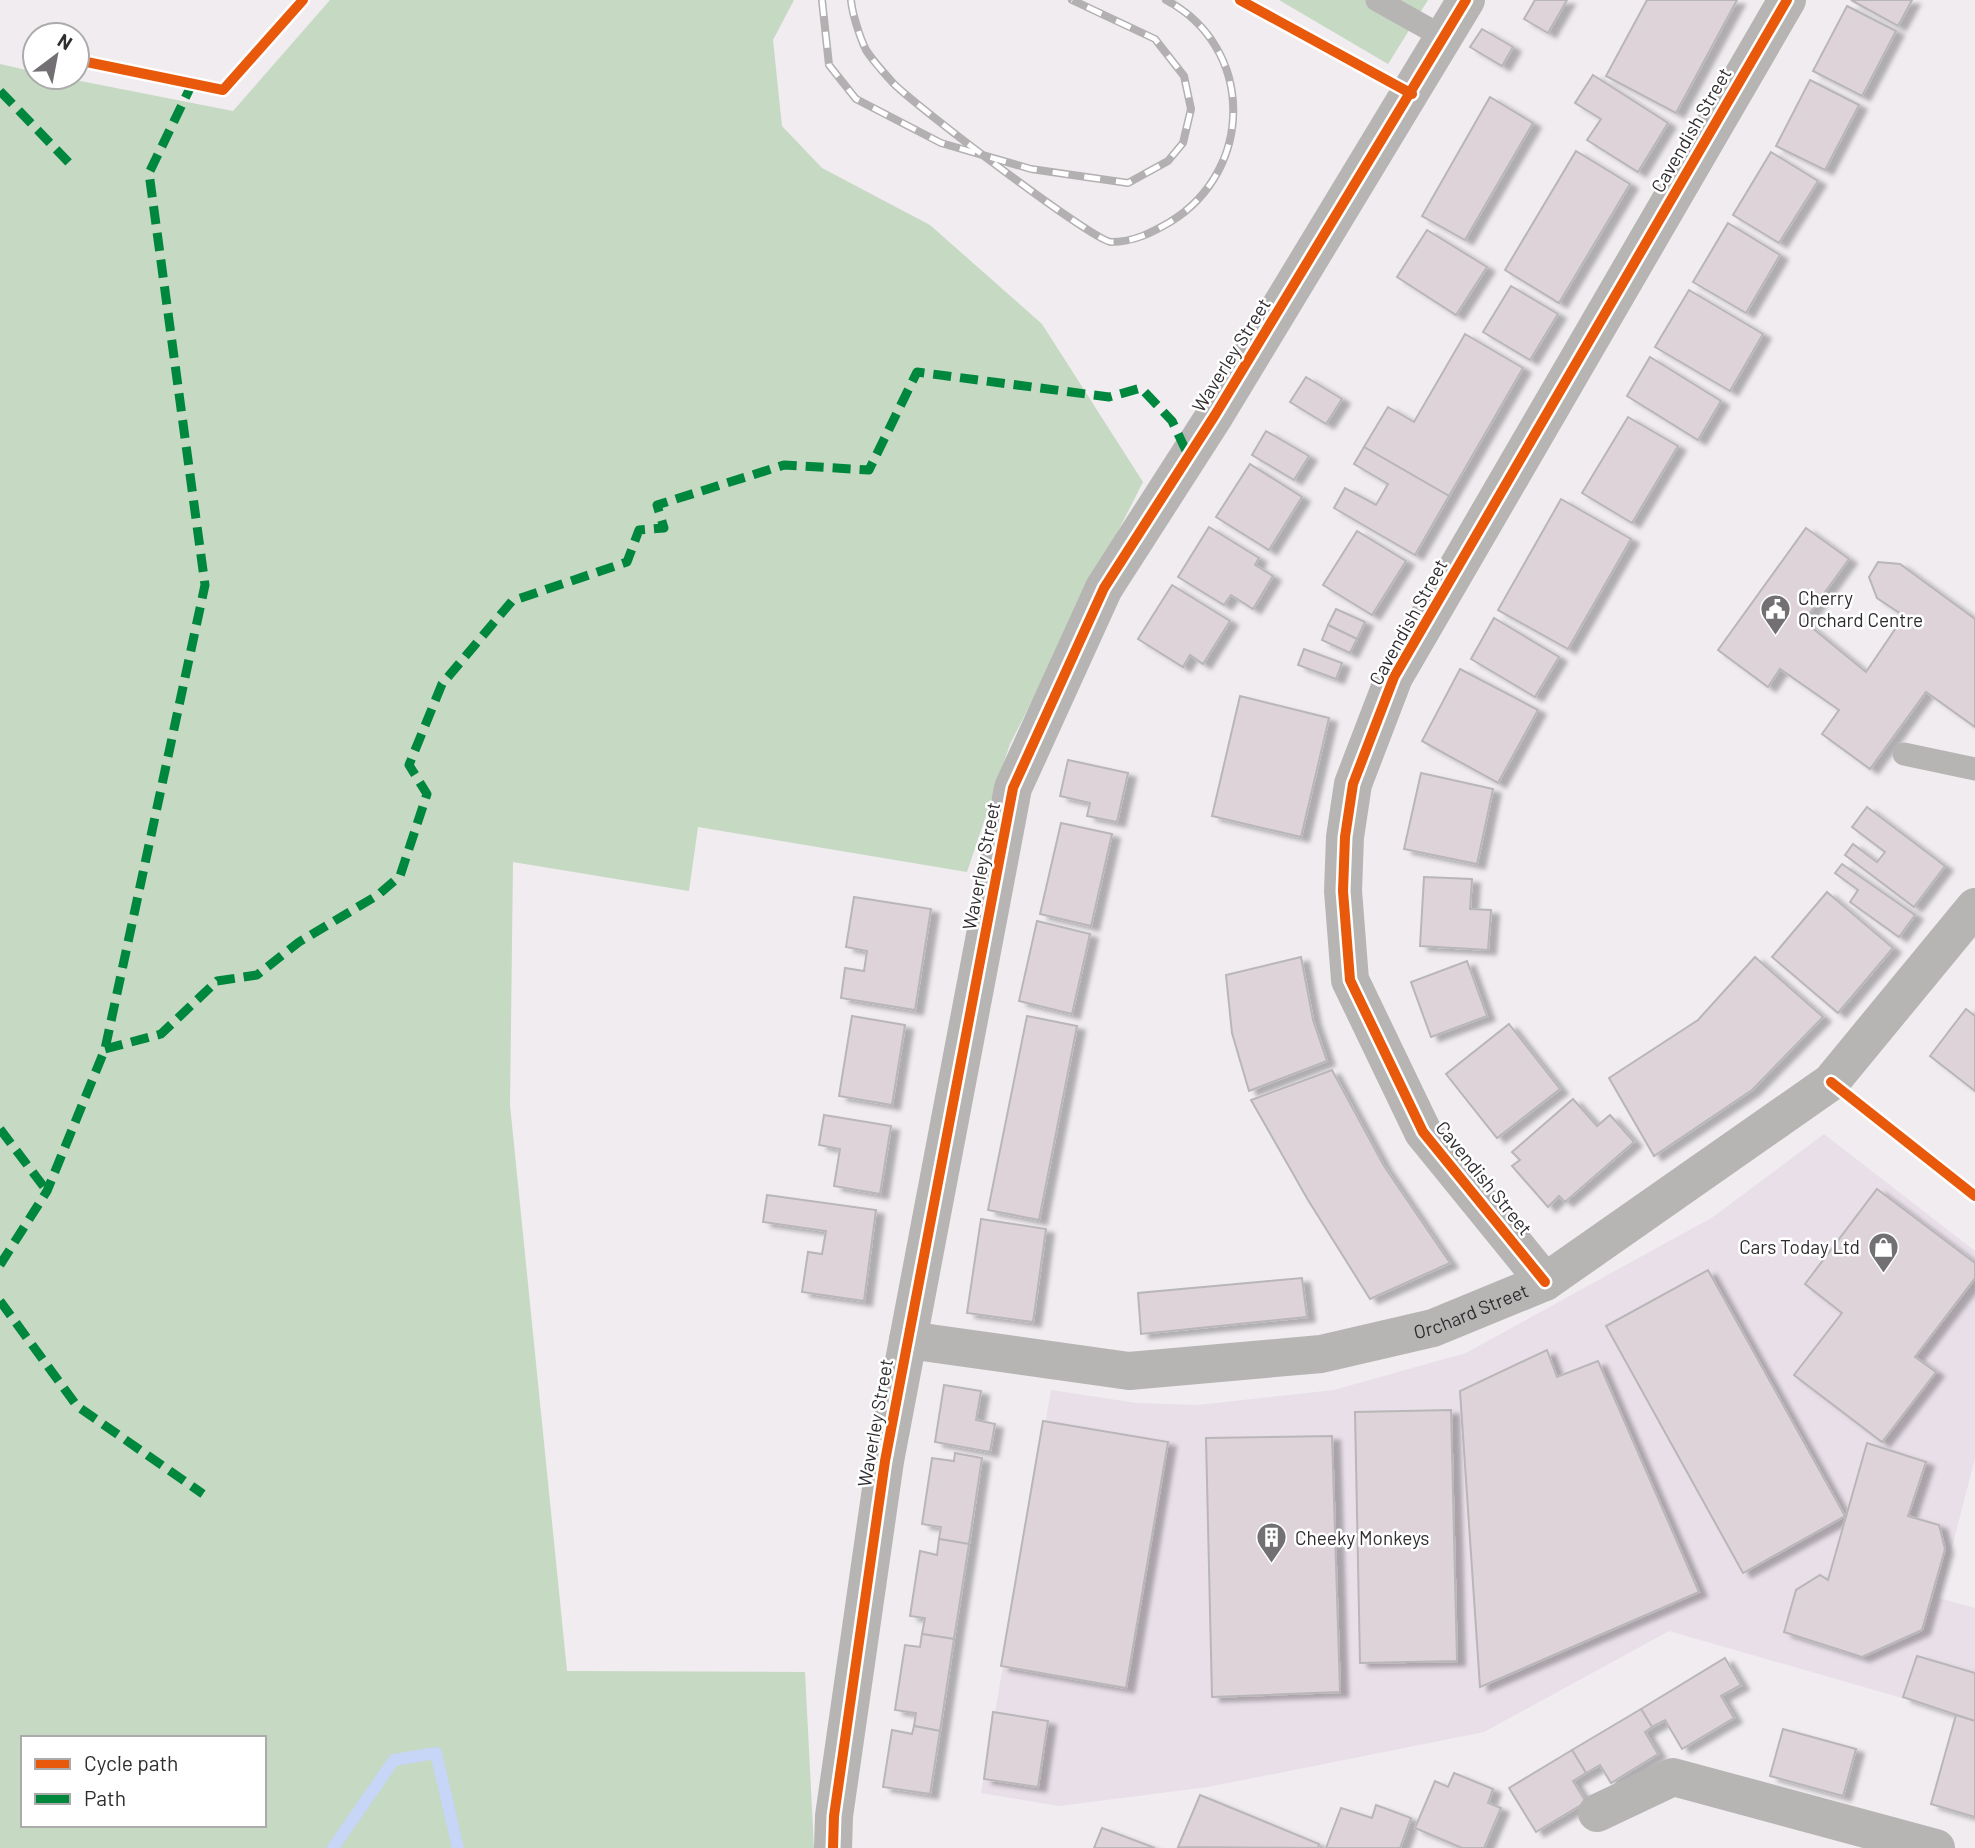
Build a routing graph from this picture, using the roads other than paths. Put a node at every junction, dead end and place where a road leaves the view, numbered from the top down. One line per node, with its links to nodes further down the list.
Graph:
1 (1377, 0): 4 (lane)
2 (1466, 0): 4 (street, Waverley Street)
3 (1787, 0): 8 (street, Cavendish Street)
4 (1444, 38): 9 (street, Waverley Street)
5 (1904, 754): 6 (lane)
6 (1975, 769)
7 (1975, 907): 8 (street, Orchard Street)
8 (1545, 1282): 9 (street, Orchard Street)
9 (908, 1340): 11 (street, Waverley Street)
10 (1597, 1813): 12 (street)
11 (834, 1832)
12 (1937, 1848)

